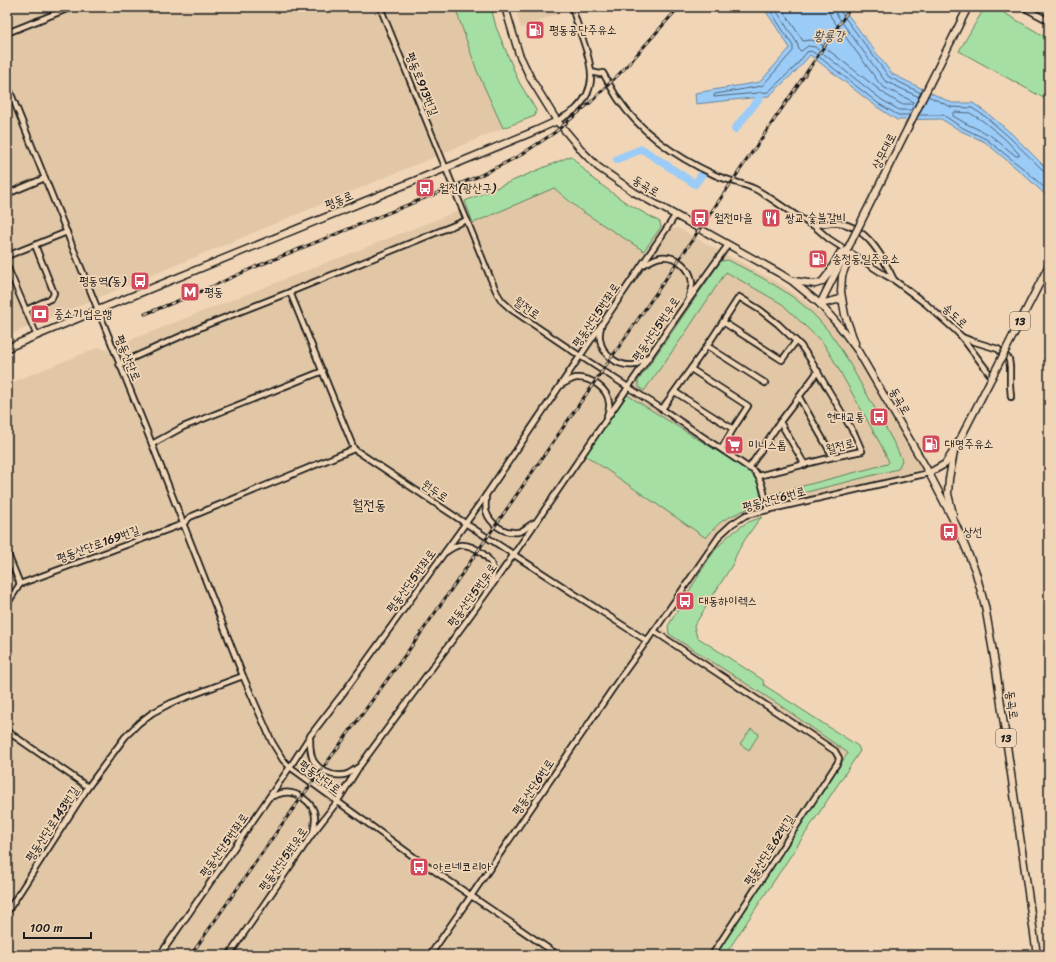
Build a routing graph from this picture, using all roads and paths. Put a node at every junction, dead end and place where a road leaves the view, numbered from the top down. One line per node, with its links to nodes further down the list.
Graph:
1 (72, 7): 8 (street)
2 (380, 7): 12 (street, 평동로913번길)
3 (505, 7): 11 (main road, 동곡로)
4 (572, 7): 9 (street, 평동로)
5 (968, 7): 21 (main road, 상무대로, bridge)
6 (1023, 7): 7 (street)
7 (1049, 22)
8 (7, 33)
9 (592, 72): 11 (street, 평동로); 17 (street, 송도로)
10 (7, 84): 13 (street, 평동산단로)
11 (557, 121): 12 (main road, 평동로); 15 (main road, 동곡로)
12 (446, 168): 16 (street, 월전로); 33 (main road, 평동로)
13 (45, 178): 14 (street); 18 (street, 평동산단로)
14 (7, 194)
15 (675, 216): 20 (main road, 동곡로); 25 (street, 평동산단5번좌로)
16 (467, 220): 28 (street); 42 (street, 월전로)
17 (813, 225): 21 (street, 송도로); 26 (street)
18 (67, 232): 19 (street); 33 (street, 평동산단로)
19 (35, 245): 22 (street); 32 (street)
20 (728, 245): 27 (main road, 동곡로); 29 (street, 평동산단5번우로)
21 (847, 250): 26 (street, 송도로); 27 (main road); 30 (main road); 31 (main road, 상무대로)
22 (7, 256)
23 (1049, 265): 48 (main road, 13, bridge)
24 (7, 266): 32 (street)
25 (642, 266): 29 (street); 35 (street, 평동산단5번좌로)
26 (894, 280): 37 (street, 송도로)
27 (792, 281): 31 (main road, 동곡로)
28 (290, 292): 44 (street); 46 (street)
29 (689, 298): 43 (street, 평동산단5번우로)
30 (841, 299): 31 (main road); 41 (main road)
31 (820, 304): 41 (main road, 동곡로)
32 (26, 310): 36 (street)
33 (98, 310): 36 (main road, 평동로); 44 (street, 평동산단로)
34 (722, 322): 38 (street); 38 (street, 월전로); 39 (street, 월전로)
35 (602, 325): 42 (street, 평동산단5번좌로); 43 (street)
36 (37, 336): 40 (main road, 평동로)
37 (961, 336): 48 (street, 송도로); 54 (street)
38 (796, 341): 47 (street, 월전로)
39 (707, 346): 45 (street, 월전로); 49 (street)
40 (7, 348)
41 (858, 351): 66 (main road, 동곡로)
42 (580, 356): 50 (street, 평동산단5번좌로); 51 (street, 월전로)
43 (651, 356): 51 (street, 평동산단5번우로)
44 (119, 364): 59 (street, 평동산단로)
45 (691, 369): 52 (street, 월전로); 58 (street)
46 (322, 371): 59 (street); 60 (street)
47 (818, 371): 53 (street); 63 (street, 월전로)
48 (992, 377): 62 (main road, 13)
49 (765, 383)
50 (560, 385): 56 (street); 68 (street, 평동산단5번좌로)
51 (628, 388): 55 (street, 월전로); 56 (street, 평동산단5번우로)
52 (674, 392): 55 (street, 월전로); 58 (street)
53 (799, 397): 57 (street); 63 (street)
54 (1011, 397)
55 (662, 409): 61 (street, 월전로)
56 (607, 418): 71 (street, 평동산단5번우로)
57 (780, 422): 64 (street); 65 (street)
58 (733, 429): 61 (street)
59 (152, 444): 72 (street, 평동산단로)
60 (354, 448): 70 (street, 원두로); 72 (street)
61 (722, 448): 65 (street, 월전로)
62 (955, 449): 66 (main road, 13); 73 (main road, 13)
63 (833, 457): 64 (street, 월전로)
64 (805, 465): 67 (street, 월전로)
65 (749, 468): 67 (street, 월전로)
66 (929, 473): 69 (street, 평동산단6번로); 73 (main road, 동곡로 / 13)
67 (758, 476): 69 (street, 월전로)
68 (486, 495): 70 (street, 평동산단5번좌로); 71 (street)
69 (768, 510): 80 (street, 평동산단6번로)
70 (465, 523): 75 (street, 평동산단5번좌로); 76 (street, 원두로)
71 (535, 523): 76 (street, 평동산단5번우로)
72 (183, 524): 77 (street, 평동산단로169번길); 82 (street, 평동산단로)
73 (956, 525): 98 (main road, 동곡로 / 13)
74 (7, 552): 77 (street)
75 (444, 553): 78 (street); 84 (street, 평동산단5번좌로)
76 (514, 554): 78 (street, 평동산단5번우로); 81 (street, 원두로)
77 (20, 584): 79 (street)
78 (491, 586): 86 (street, 평동산단5번우로)
79 (7, 604)
80 (654, 631): 81 (street, 평동산단6번로); 97 (street, 평동산단로62번길)
81 (647, 641): 91 (street, 평동산단6번로)
82 (243, 676): 85 (street, 평동산단로); 87 (street, 평동산단로143번길)
83 (7, 731): 87 (street, 평동산단로143번길)
84 (310, 736): 85 (street, 평동산단5번좌로); 86 (street)
85 (290, 767): 88 (street, 평동산단5번좌로); 89 (street, 평동산단로)
86 (359, 767): 89 (street, 평동산단5번우로)
87 (88, 787): 92 (street, 평동산단로143번길)
88 (269, 798): 90 (street); 93 (street, 평동산단5번좌로)
89 (337, 802): 90 (street, 평동산단5번우로); 91 (street, 평동산단로)
90 (313, 833): 94 (street, 평동산단5번우로)
91 (471, 896): 95 (street, 평동산단6번로); 96 (street, 평동산단로)
92 (7, 912)
93 (160, 955)
94 (229, 955)
95 (430, 955)
96 (558, 955)
97 (712, 955)
98 (1037, 955)

